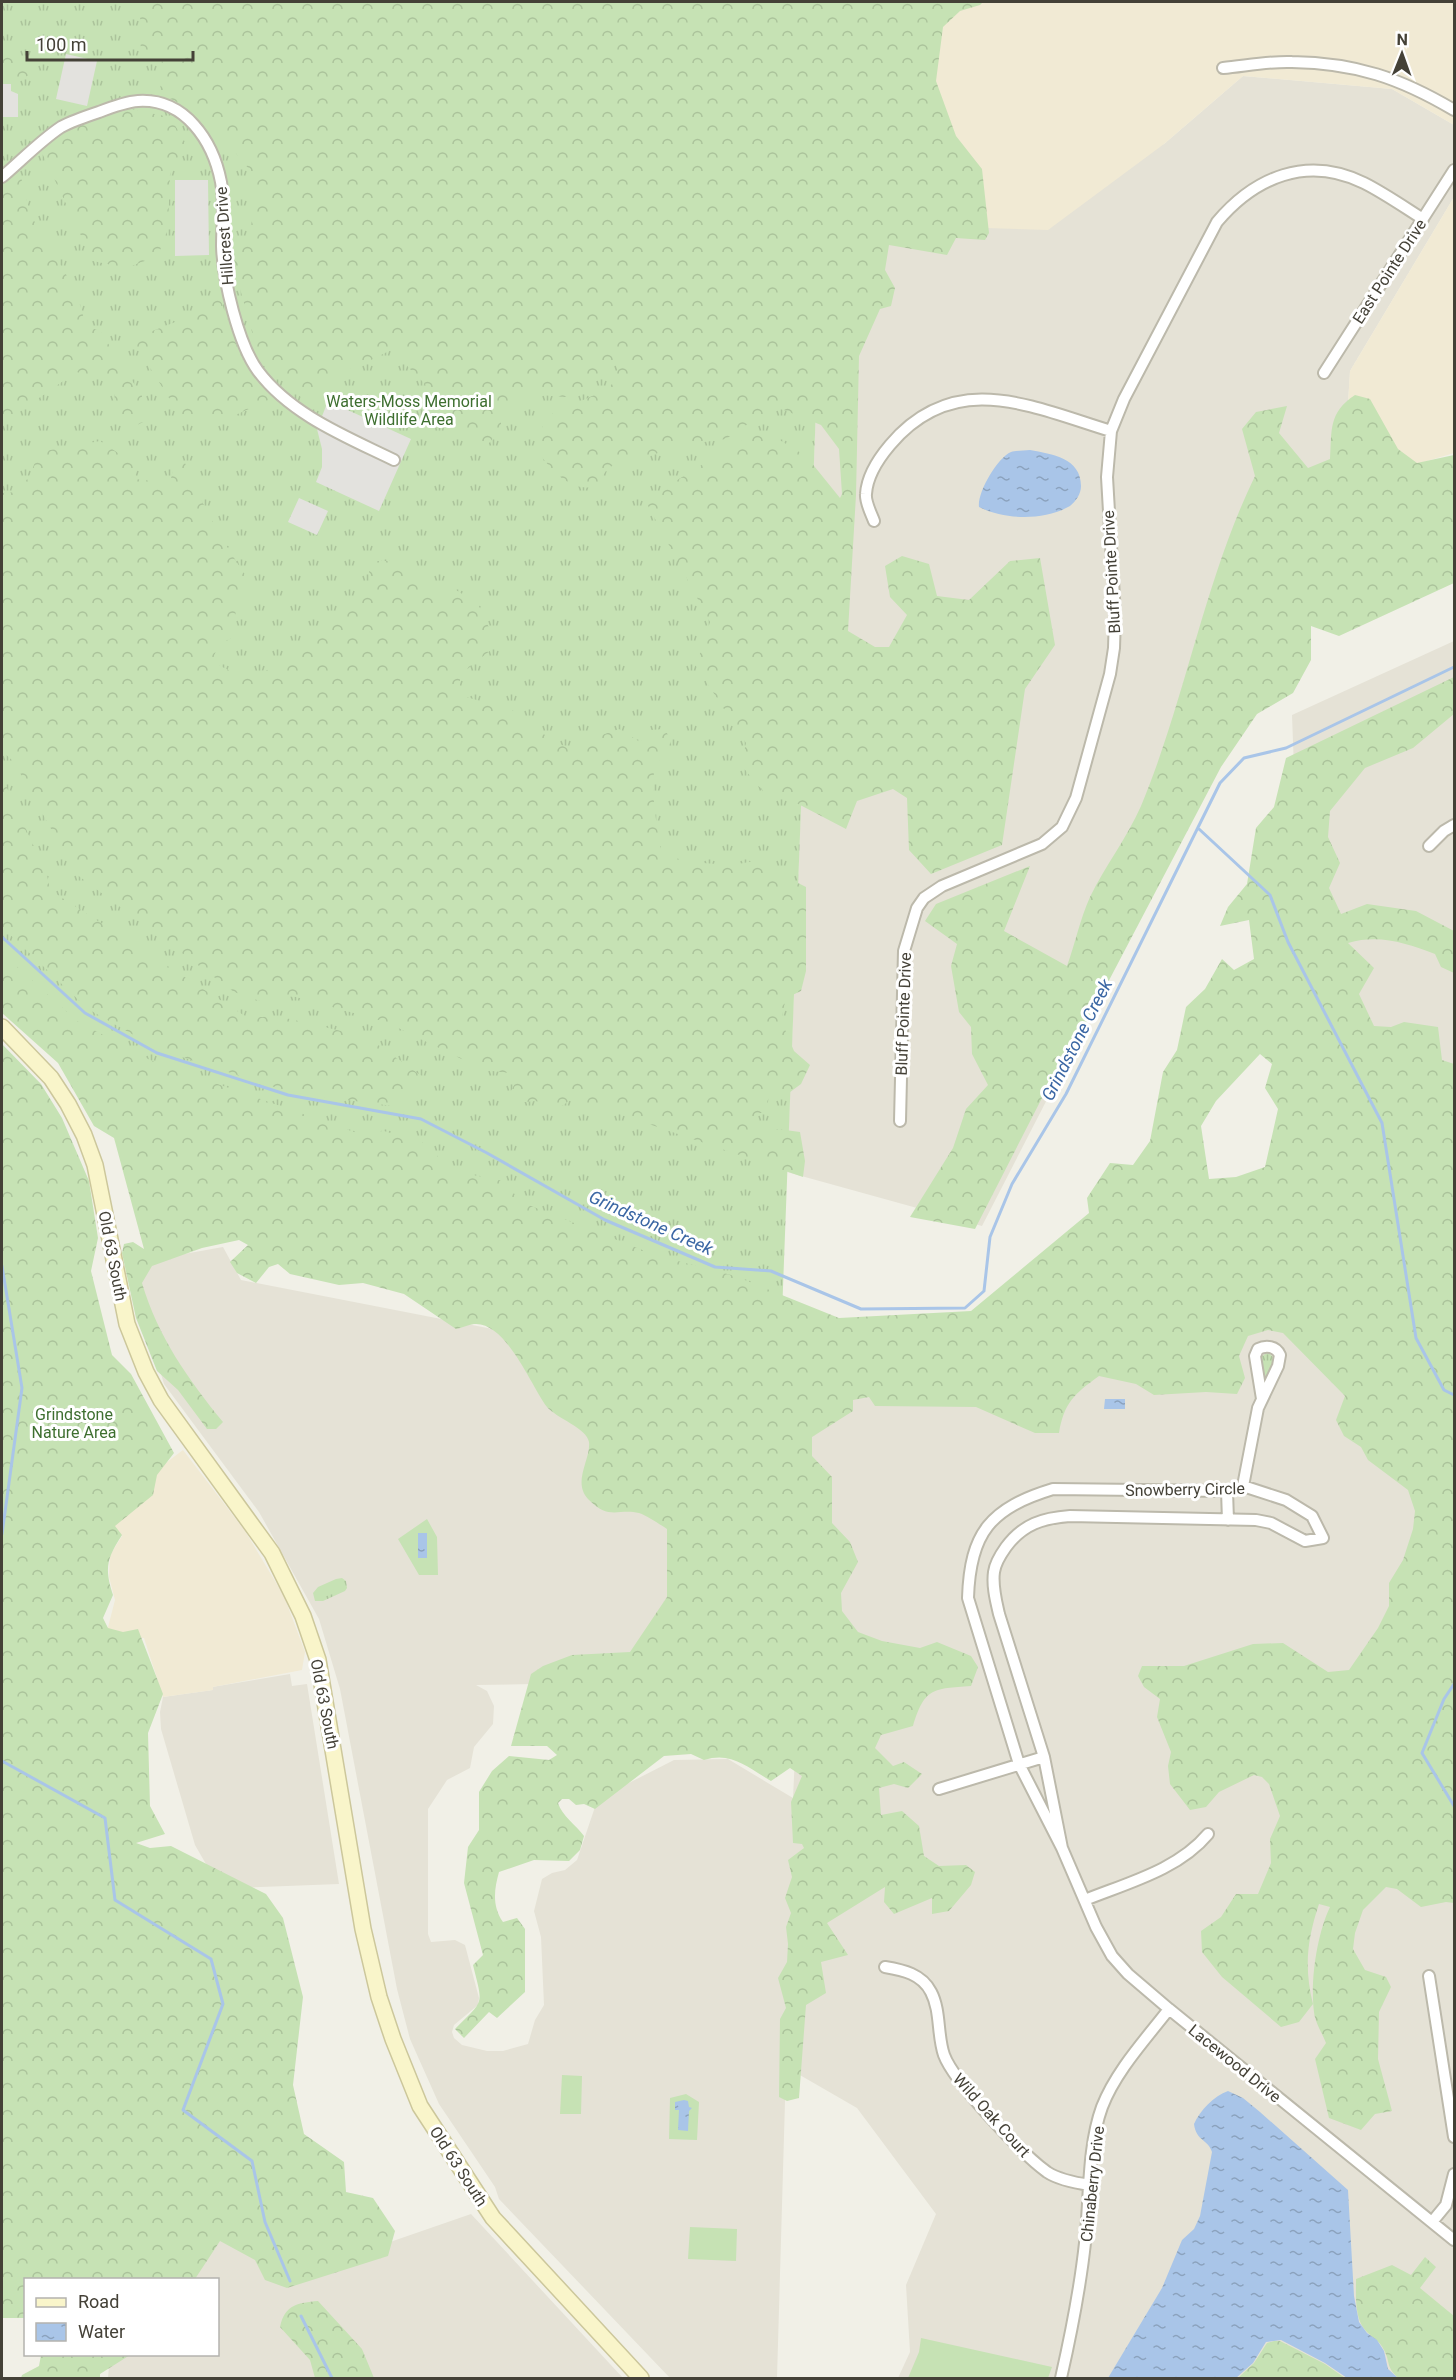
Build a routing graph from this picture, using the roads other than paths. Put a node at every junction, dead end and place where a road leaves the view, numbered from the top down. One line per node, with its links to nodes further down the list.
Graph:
1 (1223, 68): 2 (street)
2 (1455, 110)
3 (1455, 170): 5 (street, East Pointe Drive)
4 (2, 177): 8 (street, Hillcrest Drive)
5 (1423, 219): 6 (street, East Pointe Drive); 7 (street, Bluff Pointe Drive)
6 (1324, 373)
7 (1111, 431): 9 (street); 13 (street, Bluff Pointe Drive)
8 (394, 460)
9 (874, 521)
10 (1455, 825): 11 (street)
11 (1429, 846)
12 (2, 1027): 32 (main road, Old 63 South)
13 (900, 1121)
14 (1262, 1399): 15 (street)
15 (1243, 1486): 16 (street, Snowberry Circle); 17 (street, Snowberry Circle)
16 (1227, 1491): 17 (street); 19 (street, Snowberry Circle)
17 (1228, 1520): 18 (street, Snowberry Circle)
18 (1044, 1757): 19 (street); 22 (street, Snowberry Circle)
19 (1018, 1764): 20 (street); 22 (street, Snowberry Circle)
20 (939, 1789)
21 (1208, 1834): 23 (street)
22 (1062, 1848): 23 (street, Lacewood Drive)
23 (1085, 1900): 26 (street, Lacewood Drive)
24 (885, 1967): 29 (street, Wild Oak Court)
25 (1429, 1976): 27 (street)
26 (1169, 2009): 29 (street, Chinaberry Drive); 30 (street, Lacewood Drive)
27 (1455, 2138)
28 (1455, 2174): 30 (street)
29 (1090, 2185): 33 (street, Chinaberry Drive)
30 (1432, 2222): 31 (street, Lacewood Drive)
31 (1455, 2240)
32 (641, 2379)
33 (1061, 2379)

